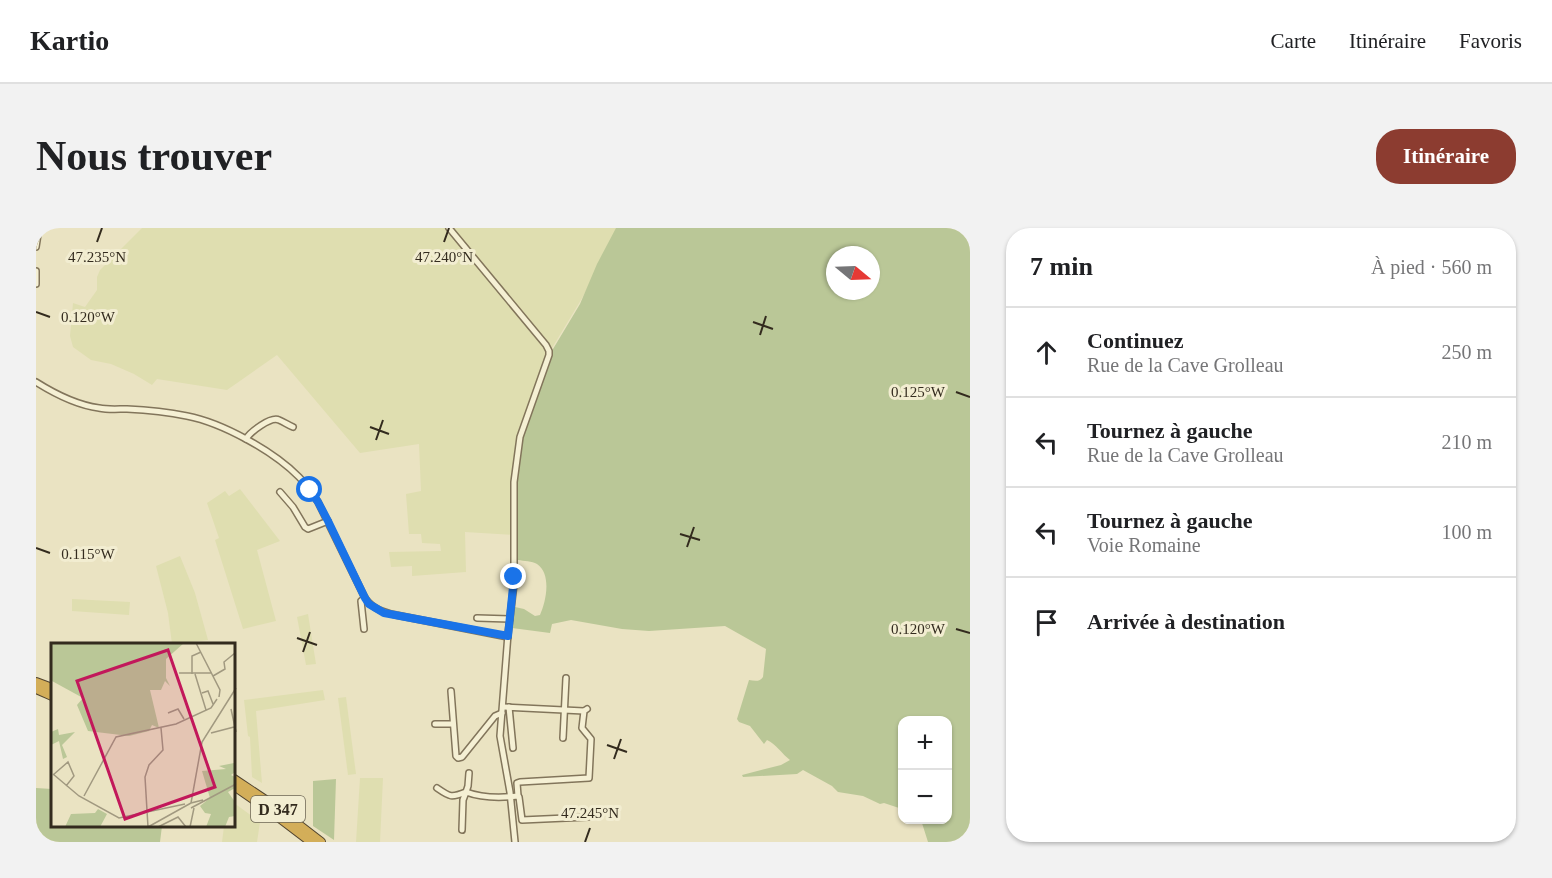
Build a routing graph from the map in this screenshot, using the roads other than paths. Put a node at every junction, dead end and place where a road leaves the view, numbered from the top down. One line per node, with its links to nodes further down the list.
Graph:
1 (39, 228): 3 (street)
2 (449, 228): 13 (street)
3 (36, 247)
4 (36, 271): 5 (street)
5 (36, 284)
6 (36, 382): 8 (street)
7 (293, 427): 8 (street)
8 (246, 439): 10 (street)
9 (280, 492): 10 (street)
10 (328, 521): 11 (street)
11 (365, 598): 14 (street); 15 (street)
12 (477, 618): 13 (street)
13 (510, 619): 15 (street)
14 (364, 629)
15 (508, 636): 22 (street)
16 (566, 678): 23 (street)
17 (36, 682): 18 (highway)
18 (51, 688)
19 (36, 689): 21 (highway)
20 (451, 691): 25 (street)
21 (51, 696)
22 (505, 709): 23 (street); 25 (street); 27 (street); 34 (street)
23 (564, 709): 26 (street); 33 (street)
24 (435, 724): 25 (street)
25 (453, 724)
26 (563, 738)
27 (513, 748)
28 (469, 773): 32 (street)
29 (236, 780): 38 (highway, D 347)
30 (236, 787): 37 (highway, D 347)
31 (437, 788): 32 (street)
32 (466, 792): 34 (street); 36 (street)
33 (518, 796): 34 (street); 35 (street)
34 (510, 797): 39 (street)
35 (588, 817)
36 (462, 830)
37 (311, 842)
38 (321, 842)
39 (515, 842)

